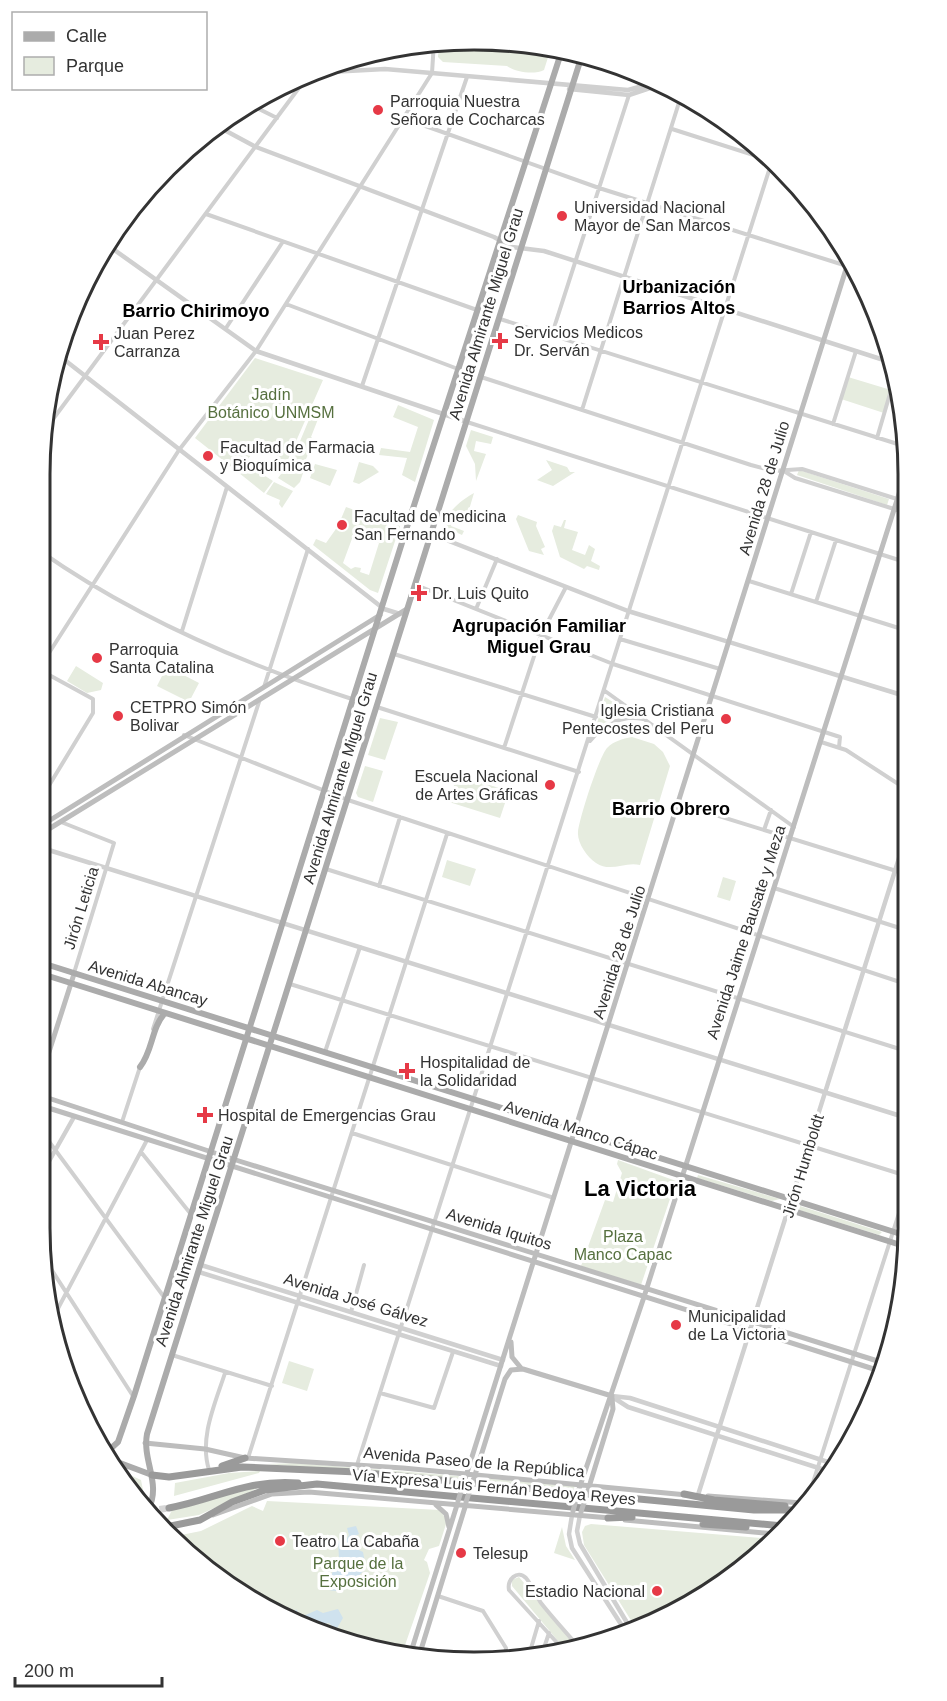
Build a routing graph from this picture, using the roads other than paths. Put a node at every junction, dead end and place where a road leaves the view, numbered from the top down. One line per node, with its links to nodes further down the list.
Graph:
1 (433, 51): 5 (street)
2 (559, 59): 7 (main road, Avenida Almirante Miguel Grau)
3 (580, 63): 10 (main road, Avenida Almirante Miguel Grau)
4 (339, 72): 5 (street)
5 (432, 73): 6 (street); 16 (street)
6 (467, 77): 7 (street); 19 (street)
7 (551, 85): 10 (street); 22 (main road, Avenida Almirante Miguel Grau)
8 (301, 86): 15 (street)
9 (644, 86): 10 (street)
10 (573, 87): 12 (street); 23 (main road, Avenida Almirante Miguel Grau)
11 (650, 88): 12 (street)
12 (629, 95): 26 (street)
13 (679, 103): 17 (street)
14 (258, 108): 15 (street)
15 (277, 118): 20 (street)
16 (403, 118): 19 (street); 25 (street)
17 (672, 129): 21 (street); 27 (street)
18 (225, 130): 20 (street)
19 (448, 134): 22 (street); 28 (street)
20 (256, 147): 25 (street); 29 (street)
21 (753, 155)
22 (524, 163): 23 (street); 31 (main road, Avenida Almirante Miguel Grau)
23 (546, 169): 26 (street); 34 (main road, Avenida Almirante Miguel Grau)
24 (769, 170): 30 (street)
25 (360, 186): 28 (street); 35 (street)
26 (599, 188): 27 (street); 37 (street)
27 (648, 203): 30 (street); 39 (street)
28 (422, 210): 31 (street); 41 (street)
29 (206, 214): 32 (street); 40 (street)
30 (749, 236): 36 (street); 44 (street)
31 (499, 240): 34 (street); 43 (main road, Avenida Almirante Miguel Grau)
32 (282, 243): 35 (street); 46 (street)
33 (114, 249): 40 (street)
34 (521, 249): 37 (street); 45 (main road, Avenida Almirante Miguel Grau)
35 (317, 254): 41 (street); 42 (street)
36 (841, 261)
37 (576, 263): 39 (street); 47 (street)
38 (847, 273): 49 (main road, Avenida 28 de Julio)
39 (623, 278): 44 (street); 51 (street)
40 (156, 279): 46 (street); 57 (street)
41 (396, 282): 43 (street); 48 (street)
42 (286, 304): 48 (street); 50 (street)
43 (477, 310): 55 (main road, Avenida Almirante Miguel Grau)
44 (725, 310): 49 (street); 58 (street)
45 (500, 319): 47 (street); 56 (main road, Avenida Almirante Miguel Grau)
46 (226, 328): 50 (street)
47 (552, 334): 51 (street)
48 (378, 341): 55 (street); 59 (street)
49 (824, 341): 52 (street); 62 (main road, Avenida 28 de Julio)
50 (256, 351): 59 (street); 70 (street)
51 (601, 351): 58 (street); 61 (street)
52 (856, 351): 53 (street); 66 (street)
53 (882, 359)
54 (65, 361): 57 (street)
55 (458, 369): 63 (main road, Avenida Almirante Miguel Grau)
56 (482, 377): 61 (street); 65 (main road, Avenida Almirante Miguel Grau)
57 (86, 378): 64 (street); 70 (street)
58 (702, 383): 62 (street); 68 (street)
59 (362, 386): 63 (street)
60 (890, 395): 67 (street)
61 (582, 410): 68 (street)
62 (801, 413): 66 (street); 71 (main road, Avenida 28 de Julio)
63 (445, 415): 65 (street); 94 (main road, Avenida Almirante Miguel Grau)
64 (53, 420)
65 (465, 422): 72 (street); 80 (main road, Avenida Almirante Miguel Grau)
66 (833, 424): 67 (street)
67 (877, 438): 69 (street)
68 (682, 442): 71 (street); 72 (street)
69 (897, 444)
70 (179, 450): 73 (street); 89 (street)
71 (783, 471): 75 (street); 76 (street); 78 (main road, Avenida 28 de Julio)
72 (668, 487): 78 (street); 96 (street)
73 (227, 488): 82 (street); 100 (street)
74 (898, 496): 75 (main road, Avenida Jaime Bausate y Meza)
75 (897, 499): 76 (main road, Avenida Jaime Bausate y Meza)
76 (894, 509): 77 (street); 83 (main road, Avenida Jaime Bausate y Meza)
77 (898, 510)
78 (769, 518): 79 (street); 87 (main road, Avenida 28 de Julio)
79 (811, 532): 81 (street); 91 (street)
80 (431, 534): 85 (street); 88 (main road, Avenida Almirante Miguel Grau)
81 (836, 540): 83 (street); 92 (street)
82 (308, 549): 94 (street); 110 (street)
83 (879, 555): 86 (street); 97 (main road, Avenida Jaime Bausate y Meza)
84 (50, 558): 89 (street)
85 (497, 559): 90 (street); 93 (street)
86 (898, 560)
87 (749, 581): 91 (street); 104 (main road, Avenida 28 de Julio)
88 (416, 585): 93 (street); 95 (main road, Avenida Almirante Miguel Grau)
89 (90, 586): 100 (street); 106 (street)
90 (566, 586): 96 (street); 101 (street)
91 (791, 594): 92 (street)
92 (816, 602): 97 (street)
93 (476, 609): 101 (street)
94 (382, 611): 95 (street); 98 (main road, Avenida Almirante Miguel Grau); 103 (main road)
95 (404, 611): 98 (main road); 107 (main road, Avenida Almirante Miguel Grau)
96 (628, 611): 102 (street); 104 (street)
97 (860, 616): 99 (street); 113 (main road, Avenida Jaime Bausate y Meza)
98 (377, 628): 105 (main road); 121 (main road, Avenida Almirante Miguel Grau)
99 (898, 628)
100 (182, 631): 110 (street)
101 (541, 635): 108 (street); 117 (street)
102 (620, 639): 108 (street); 109 (street)
103 (340, 640): 105 (main road); 112 (main road)
104 (730, 642): 109 (main road, Avenida 28 de Julio); 113 (street)
105 (345, 648): 114 (main road)
106 (50, 652)
107 (394, 654): 117 (street); 122 (main road, Avenida Almirante Miguel Grau)
108 (613, 664): 116 (street); 119 (street)
109 (722, 670): 119 (main road, Avenida 28 de Julio)
110 (268, 672): 112 (street); 115 (street)
111 (50, 674): 135 (street)
112 (281, 676): 114 (street); 115 (main road)
113 (841, 677): 118 (street); 125 (main road, Avenida Jaime Bausate y Meza)
114 (291, 680): 120 (main road); 121 (street)
115 (263, 687): 126 (main road)
116 (605, 691): 123 (street); 124 (street)
117 (522, 693): 123 (street); 131 (street)
118 (898, 694)
119 (714, 696): 125 (street); 132 (main road, Avenida 28 de Julio)
120 (260, 699): 127 (main road); 133 (street)
121 (352, 699): 137 (main road, Avenida Almirante Miguel Grau)
122 (377, 707): 131 (street); 138 (main road, Avenida Almirante Miguel Grau)
123 (596, 717): 129 (street)
124 (647, 720): 129 (street); 132 (street)
125 (824, 732): 128 (main road, Avenida Jaime Bausate y Meza); 130 (street)
126 (184, 735): 127 (street); 142 (main road)
127 (193, 739): 133 (street); 143 (main road)
128 (821, 741): 130 (street); 144 (main road, Avenida Jaime Bausate y Meza)
129 (588, 743): 134 (street)
130 (839, 747): 136 (street)
131 (504, 748): 134 (street)
132 (695, 755): 139 (main road, Avenida 28 de Julio); 140 (street)
133 (240, 758): 137 (street); 158 (street)
134 (579, 772): 151 (street)
135 (50, 784)
136 (898, 784)
137 (326, 792): 138 (street); 162 (main road, Avenida Almirante Miguel Grau)
138 (346, 799): 141 (street); 153 (main road, Avenida Almirante Miguel Grau)
139 (680, 804): 146 (street); 160 (main road, Avenida 28 de Julio)
140 (771, 810): 144 (street); 146 (street)
141 (400, 817): 147 (street); 156 (street)
142 (50, 820)
143 (61, 822): 145 (main road); 152 (street, Jirón Leticia)
144 (794, 827): 148 (main road, Avenida Jaime Bausate y Meza)
145 (50, 828)
146 (764, 830): 148 (street)
147 (447, 834): 151 (street); 159 (street)
148 (790, 838): 154 (street); 157 (main road, Avenida Jaime Bausate y Meza)
149 (50, 851): 152 (street)
150 (898, 861): 154 (street, Jirón Humboldt)
151 (547, 868): 160 (street); 165 (street)
152 (107, 869): 158 (street); 172 (street, Jirón Leticia)
153 (326, 869): 156 (street); 164 (main road, Avenida Almirante Miguel Grau)
154 (895, 870): 155 (street); 161 (street, Jirón Humboldt)
155 (898, 871)
156 (379, 886): 159 (street)
157 (774, 888): 161 (street); 166 (main road, Avenida Jaime Bausate y Meza)
158 (196, 895): 162 (street); 179 (street)
159 (426, 900): 165 (street); 168 (street)
160 (649, 901): 166 (street); 169 (main road, Avenida 28 de Julio)
161 (879, 922): 163 (street); 171 (street, Jirón Humboldt)
162 (284, 923): 164 (street); 184 (main road, Avenida Almirante Miguel Grau)
163 (898, 928)
164 (305, 929): 167 (street); 176 (main road, Avenida Almirante Miguel Grau)
165 (527, 932): 169 (street); 177 (street)
166 (759, 937): 171 (street); 178 (main road, Avenida Jaime Bausate y Meza)
167 (360, 947): 168 (street); 180 (street)
168 (407, 961): 177 (street); 182 (street)
169 (629, 964): 178 (street); 183 (main road, Avenida 28 de Julio)
170 (50, 966): 172 (main road, Avenida Abancay)
171 (864, 971): 174 (street); 185 (street, Jirón Humboldt)
172 (74, 974): 175 (main road, Jirón Leticia); 179 (main road, Avenida Abancay)
173 (50, 977): 175 (main road, Avenida Abancay)
174 (898, 982)
175 (71, 984): 181 (main road, Avenida Abancay); 190 (main road, Jirón Leticia)
176 (290, 984): 180 (street); 186 (main road, Avenida Almirante Miguel Grau)
177 (508, 993): 183 (street); 189 (street)
178 (739, 999): 185 (street); 193 (main road, Avenida Jaime Bausate y Meza)
179 (162, 1000): 181 (street); 184 (main road, Avenida Abancay)
180 (342, 1001): 182 (street); 192 (street)
181 (162, 1012): 187 (main road, Avenida Abancay); 194 (main road)
182 (389, 1015): 189 (street); 195 (street)
183 (610, 1025): 193 (street); 197 (main road, Avenida 28 de Julio)
184 (250, 1029): 186 (main road, Avenida Manco Cápac); 187 (main road, Avenida Almirante Miguel Grau)
185 (845, 1032): 191 (street); 198 (street, Jirón Humboldt)
186 (270, 1035): 188 (main road, Avenida Almirante Miguel Grau); 192 (main road, Avenida Manco Cápac)
187 (247, 1038): 188 (main road, Avenida Manco Cápac); 219 (main road, Avenida Almirante Miguel Grau)
188 (267, 1045): 196 (main road, Avenida Manco Cápac); 221 (main road, Avenida Almirante Miguel Grau)
189 (491, 1046): 197 (street); 200 (street)
190 (50, 1049)
191 (898, 1049)
192 (325, 1052): 195 (main road, Avenida Manco Cápac)
193 (720, 1059): 198 (street); 203 (main road, Avenida Jaime Bausate y Meza)
194 (140, 1067): 207 (street)
195 (373, 1067): 196 (street); 200 (main road, Avenida Manco Cápac)
196 (369, 1077): 202 (main road, Avenida Manco Cápac); 210 (street)
197 (593, 1077): 203 (street); 209 (main road, Avenida 28 de Julio)
198 (826, 1092): 205 (street); 216 (street, Jirón Humboldt)
199 (50, 1099): 204 (main road, Avenida Iquitos)
200 (474, 1099): 202 (street); 209 (main road, Avenida Manco Cápac)
201 (50, 1109): 206 (main road, Avenida Iquitos)
202 (471, 1109): 213 (main road, Avenida Manco Cápac); 223 (street)
203 (703, 1112): 216 (street); 225 (main road, Avenida Jaime Bausate y Meza)
204 (99, 1115): 207 (main road, Avenida Iquitos); 208 (main road)
205 (898, 1115)
206 (74, 1117): 208 (main road, Avenida Iquitos); 217 (street)
207 (122, 1122): 211 (main road, Avenida Iquitos)
208 (96, 1124): 212 (main road, Avenida Iquitos)
209 (576, 1131): 213 (main road, Avenida 28 de Julio); 225 (main road, Avenida Manco Cápac)
210 (352, 1133): 223 (street); 228 (street)
211 (163, 1136): 215 (main road); 219 (main road, Avenida Iquitos)
212 (147, 1140): 215 (main road, Avenida Iquitos); 218 (street)
213 (573, 1141): 227 (main road, Avenida Manco Cápac); 230 (main road, Avenida 28 de Julio)
214 (50, 1143): 217 (street)
215 (160, 1145): 222 (main road, Avenida Iquitos)
216 (809, 1145): 226 (street); 231 (street, Jirón Humboldt)
217 (55, 1150): 220 (street); 235 (street)
218 (141, 1152): 233 (street); 235 (street)
219 (211, 1152): 221 (main road, Avenida Iquitos); 222 (main road, Avenida Almirante Miguel Grau)
220 (50, 1159)
221 (232, 1159): 224 (main road, Avenida Almirante Miguel Grau); 228 (main road, Avenida Iquitos)
222 (209, 1160): 224 (main road, Avenida Iquitos); 233 (main road, Avenida Almirante Miguel Grau)
223 (452, 1166): 230 (street); 236 (street)
224 (230, 1167): 229 (main road, Avenida Iquitos); 245 (main road, Avenida Almirante Miguel Grau)
225 (685, 1167): 227 (main road, Avenida Jaime Bausate y Meza); 231 (main road, Avenida Manco Cápac)
226 (898, 1173)
227 (682, 1176): 232 (main road, Avenida Manco Cápac); 247 (main road, Avenida Jaime Bausate y Meza)
228 (333, 1191): 229 (street); 236 (main road, Avenida Iquitos)
229 (331, 1198): 237 (main road, Avenida Iquitos); 249 (street)
230 (555, 1199): 242 (main road, Avenida 28 de Julio)
231 (792, 1200): 232 (street, Jirón Humboldt); 238 (main road, Avenida Manco Cápac)
232 (789, 1210): 240 (main road, Avenida Manco Cápac); 255 (street, Jirón Humboldt)
233 (190, 1213): 250 (main road, Avenida Almirante Miguel Grau)
234 (898, 1216): 238 (street)
235 (107, 1218): 248 (street); 250 (street)
236 (434, 1222): 237 (street); 242 (main road, Avenida Iquitos)
237 (432, 1229): 243 (main road, Avenida Iquitos); 256 (street)
238 (893, 1232): 239 (main road, Avenida Manco Cápac); 240 (street)
239 (898, 1233)
240 (890, 1242): 241 (main road, Avenida Manco Cápac); 261 (street)
241 (897, 1244)
242 (537, 1254): 243 (main road, Avenida 28 de Julio); 247 (main road, Avenida Iquitos)
243 (535, 1263): 251 (main road, Avenida Iquitos); 258 (main road, Avenida 28 de Julio)
244 (364, 1265): 254 (street)
245 (200, 1268): 249 (street, Avenida José Gálvez); 252 (street, Avenida José Gálvez); 262 (main road, Avenida Almirante Miguel Grau)
246 (52, 1269): 248 (street)
247 (647, 1289): 251 (main road, Avenida Jaime Bausate y Meza); 255 (main road, Avenida Iquitos)
248 (67, 1293): 253 (street); 273 (street)
249 (300, 1296): 252 (street); 254 (street, Avenida José Gálvez)
250 (164, 1297): 273 (main road, Avenida Almirante Miguel Grau)
251 (644, 1297): 257 (main road, Avenida Iquitos); 274 (main road, Avenida Jaime Bausate y Meza)
252 (297, 1303): 259 (street, Avenida José Gálvez); 271 (street)
253 (58, 1309)
254 (351, 1312): 256 (street, Avenida José Gálvez)
255 (754, 1322): 257 (street, Jirón Humboldt); 261 (main road, Avenida Iquitos)
256 (401, 1328): 259 (street); 263 (street, Avenida José Gálvez)
257 (751, 1330): 265 (main road, Avenida Iquitos); 275 (street, Jirón Humboldt)
258 (512, 1334): 263 (main road, Avenida 28 de Julio); 267 (main road)
259 (399, 1335): 260 (street, Avenida José Gálvez); 272 (street)
260 (453, 1352): 266 (street, Avenida José Gálvez); 272 (street)
261 (855, 1354): 264 (main road, Avenida Iquitos); 265 (street)
262 (172, 1355): 269 (street); 277 (main road, Avenida Almirante Miguel Grau)
263 (503, 1360): 266 (main road, Avenida 28 de Julio); 270 (main road)
264 (876, 1361)
265 (852, 1362): 268 (main road, Avenida Iquitos); 281 (street)
266 (501, 1366): 289 (main road, Avenida 28 de Julio)
267 (522, 1369): 270 (main road); 274 (main road)
268 (873, 1369)
269 (225, 1372): 271 (street); 279 (street)
270 (505, 1378): 290 (main road)
271 (272, 1386): 280 (street)
272 (380, 1393): 284 (street)
273 (134, 1396): 278 (main road, Avenida Almirante Miguel Grau)
274 (612, 1396): 275 (street); 276 (street); 293 (main road, Avenida Jaime Bausate y Meza); 294 (main road, Avenida Jaime Bausate y Meza)
275 (720, 1428): 276 (street, Jirón Humboldt); 281 (street)
276 (718, 1435): 285 (street); 296 (street, Jirón Humboldt)
277 (145, 1443): 279 (main road, Avenida Paseo de la República); 288 (main road, Avenida Almirante Miguel Grau)
278 (112, 1448)
279 (205, 1449): 280 (main road, Avenida Paseo de la República); 287 (street)
280 (247, 1458): 284 (main road, Avenida Paseo de la República); 287 (highway)
281 (820, 1460): 282 (street); 285 (street)
282 (827, 1462)
283 (121, 1463): 288 (main road)
284 (357, 1465): 289 (main road, Avenida Paseo de la República)
285 (818, 1468): 286 (street); 291 (street)
286 (822, 1469)
287 (212, 1470): 288 (highway, Vía Expresa Luis Fernán Bedoya Reyes); 304 (highway, Vía Expresa Luis Fernán Bedoya Reyes)
288 (152, 1474): 297 (main road, Avenida Almirante Miguel Grau)
289 (466, 1477): 290 (main road, Avenida Paseo de la República); 299 (main road, Avenida 28 de Julio, bridge)
290 (474, 1478): 293 (main road, Avenida Paseo de la República); 301 (main road, bridge)
291 (813, 1482)
292 (317, 1484): 302 (highway); 307 (highway, Vía Expresa Luis Fernán Bedoya Reyes); 309 (highway, Vía Expresa Luis Fernán Bedoya Reyes)
293 (580, 1487): 294 (main road, Avenida Paseo de la República); 305 (main road, Avenida Jaime Bausate y Meza, bridge)
294 (589, 1488): 295 (main road, Avenida Paseo de la República); 306 (main road, Avenida Jaime Bausate y Meza, bridge)
295 (684, 1494): 296 (main road, Avenida Paseo de la República); 303 (highway)
296 (698, 1496): 300 (main road, Avenida Paseo de la República)
297 (151, 1502)
298 (432, 1503): 299 (main road); 307 (main road); 312 (main road)
299 (458, 1503): 301 (main road); 312 (main road, Avenida 28 de Julio)
300 (796, 1503)
301 (466, 1504): 305 (main road); 314 (main road)
302 (169, 1508)
303 (791, 1508)
304 (789, 1510)
305 (573, 1513): 306 (main road); 317 (street)
306 (581, 1514): 308 (main road); 316 (street)
307 (209, 1517): 310 (highway)
308 (608, 1518): 309 (highway); 313 (main road)
309 (766, 1524): 311 (highway, Vía Expresa Luis Fernán Bedoya Reyes)
310 (173, 1525)
311 (775, 1525)
312 (449, 1532): 322 (main road, Avenida 28 de Julio)
313 (767, 1533)
314 (437, 1596): 323 (main road); 325 (street)
315 (539, 1621): 318 (street); 319 (street); 324 (street)
316 (627, 1622)
317 (621, 1625)
318 (549, 1633): 320 (street); 321 (street)
319 (572, 1639)
320 (557, 1643)
321 (545, 1645)
322 (413, 1647)
323 (421, 1648)
324 (531, 1648)
325 (506, 1650)

